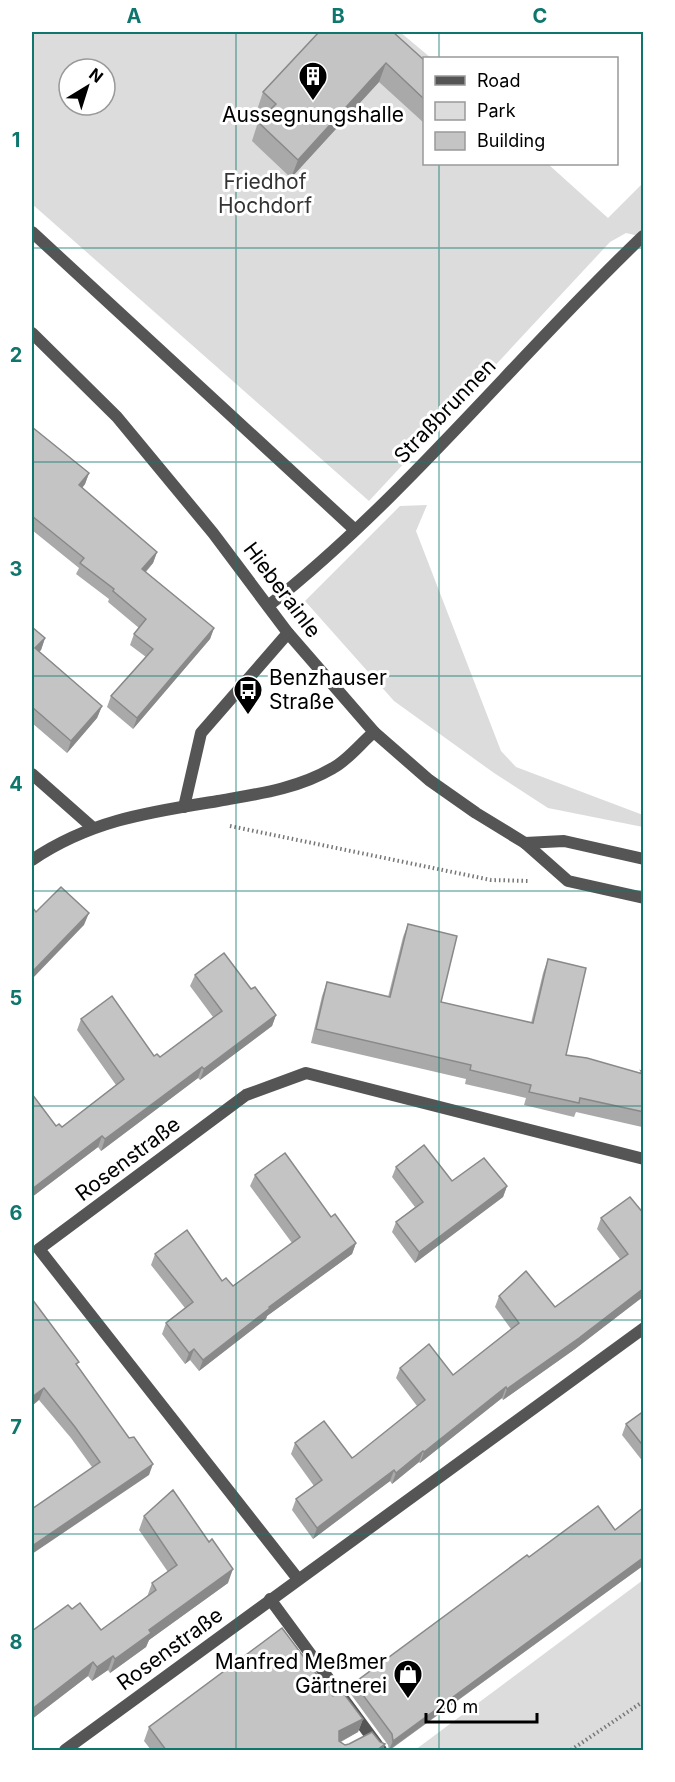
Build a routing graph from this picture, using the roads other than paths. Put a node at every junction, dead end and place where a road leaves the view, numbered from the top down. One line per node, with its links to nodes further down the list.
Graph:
1 (32, 232): 4 (street)
2 (643, 236): 4 (street, Straßbrunnen)
3 (32, 333): 5 (street, Hieberainle)
4 (354, 529): 5 (street, Straßbrunnen)
5 (268, 606): 6 (street, Hieberainle)
6 (288, 633): 7 (street, Hieberainle); 9 (street)
7 (374, 732): 9 (street); 11 (street, Hieberainle)
8 (32, 774): 10 (street)
9 (184, 807): 10 (street)
10 (92, 827): 13 (street)
11 (525, 843): 12 (street); 14 (street, Hieberainle)
12 (644, 859)
13 (32, 860)
14 (644, 898)
15 (644, 1159): 17 (street, Rosenstraße)
16 (644, 1328): 17 (street, Rosenstraße)
17 (298, 1579): 18 (street, Rosenstraße)
18 (270, 1599): 19 (street, Rosenstraße); 20 (street)
19 (65, 1750)
20 (381, 1750)

